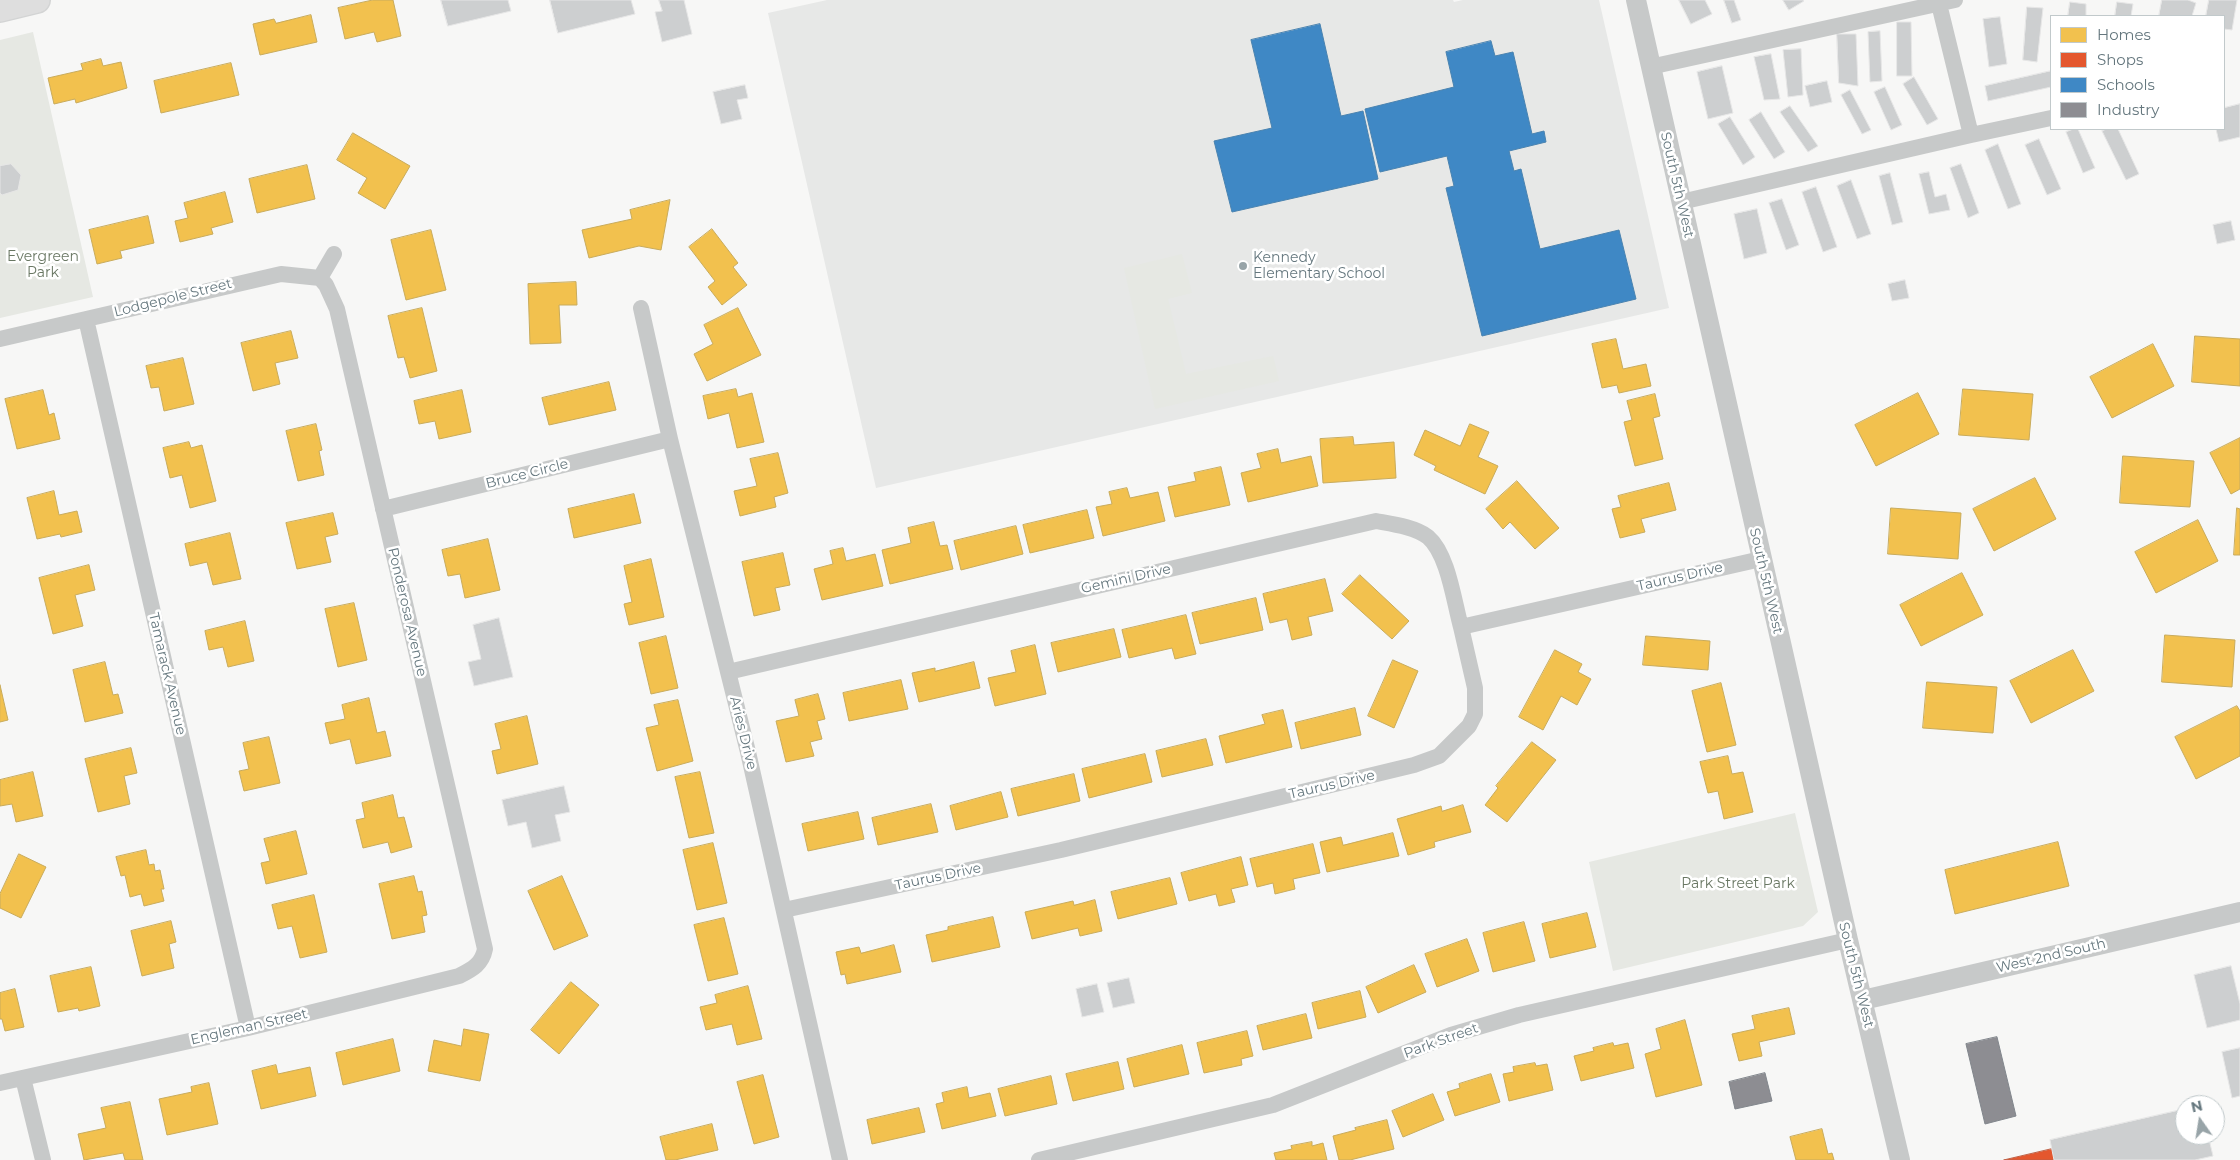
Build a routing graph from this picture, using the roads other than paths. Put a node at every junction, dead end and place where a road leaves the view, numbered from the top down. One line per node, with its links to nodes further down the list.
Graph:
1 (37, 0): 5 (main road)
2 (1636, 0): 6 (street, South 5th West)
3 (1955, 0): 4 (street)
4 (1939, 4): 6 (street); 8 (street)
5 (0, 9)
6 (1650, 67): 9 (street, South 5th West)
7 (2050, 118): 8 (street)
8 (1971, 135): 9 (street)
9 (1681, 202): 17 (street, South 5th West)
10 (334, 254): 11 (street)
11 (320, 278): 13 (street, Lodgepole Street); 16 (street, Ponderosa Avenue)
12 (641, 308): 15 (street, Aries Drive)
13 (86, 319): 14 (street, Lodgepole Street); 25 (street, Tamarack Avenue)
14 (0, 339)
15 (670, 439): 16 (street, Bruce Circle); 19 (street, Aries Drive)
16 (384, 509): 23 (street, Ponderosa Avenue)
17 (1761, 559): 18 (street, Taurus Drive); 22 (street, South 5th West)
18 (1461, 627): 19 (street, Gemini Drive); 20 (street, Taurus Drive)
19 (728, 672): 20 (street, Aries Drive)
20 (784, 910): 29 (street, Aries Drive)
21 (2240, 912): 24 (street, West 2nd South)
22 (1848, 940): 24 (street, South 5th West); 30 (street, Park Street)
23 (485, 949): 25 (street, Engleman Street)
24 (1863, 1000): 31 (street, South 5th West)
25 (248, 1028): 26 (street, Engleman Street)
26 (23, 1078): 27 (street, Engleman Street); 28 (street)
27 (0, 1083)
28 (43, 1160)
29 (840, 1160)
30 (1039, 1160)
31 (1900, 1160)

